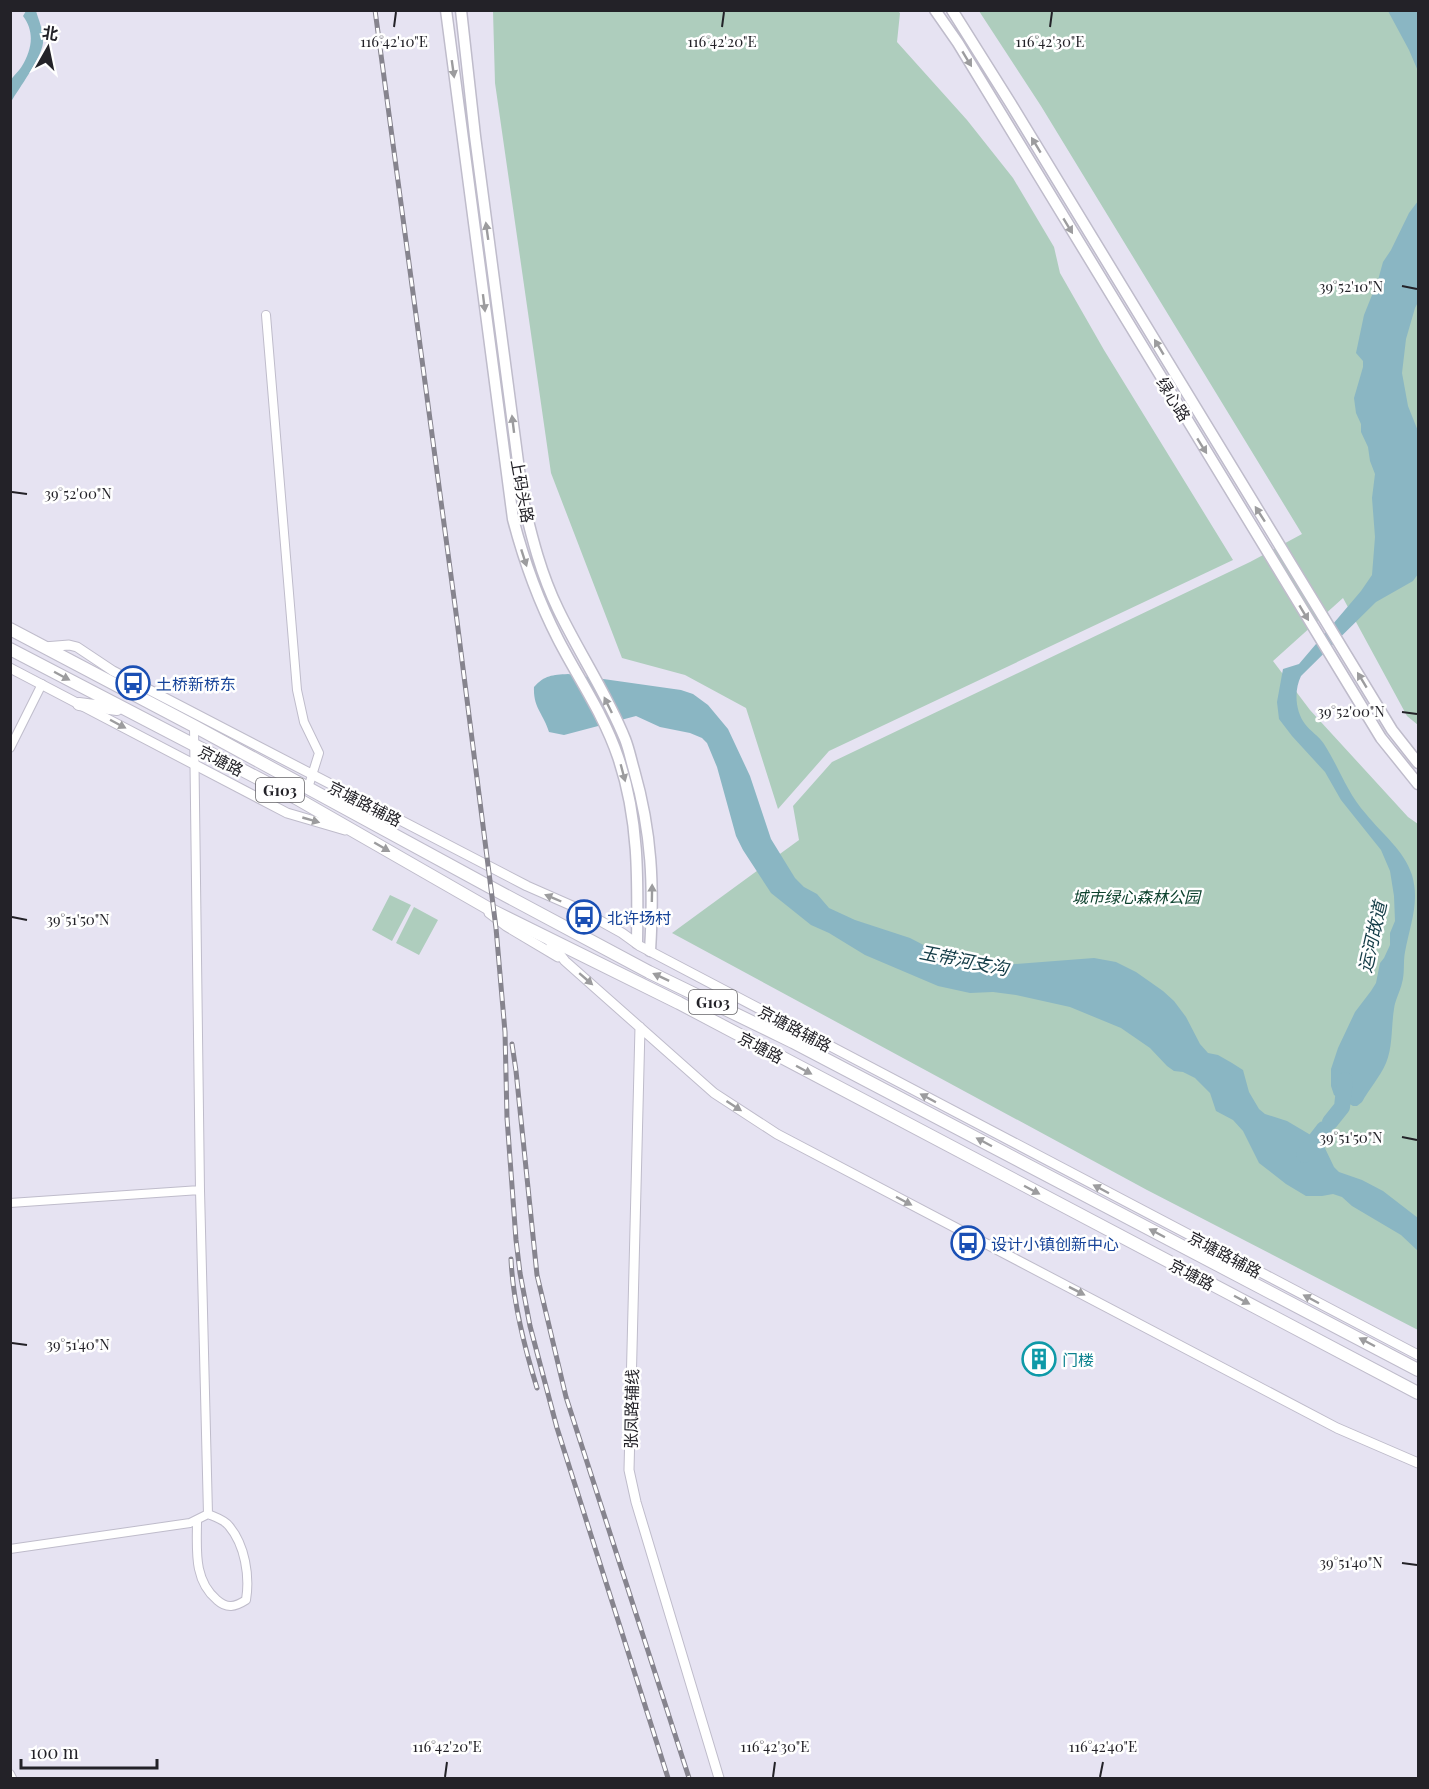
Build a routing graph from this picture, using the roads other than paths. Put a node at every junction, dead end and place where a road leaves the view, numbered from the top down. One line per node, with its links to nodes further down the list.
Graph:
1 (446, 10): 7 (main road, 上码头路, one-way to 7)
2 (461, 10): 6 (main road, 上码头路, one-way to 2)
3 (934, 10): 23 (main road, 绿心路, one-way to 23)
4 (952, 10): 20 (main road, 绿心路, one-way to 4)
5 (266, 315): 22 (street)
6 (504, 352): 7 (main road); 8 (main road, 上码头路, one-way to 6)
7 (490, 354): 9 (main road, 上码头路)
8 (516, 450): 9 (main road); 28 (main road, 上码头路, one-way to 8)
9 (504, 455): 27 (main road, 上码头路, one-way to 27)
10 (10, 629): 11 (highway, 京塘路 / G103)
11 (43, 647): 17 (highway, 京塘路 / G103); 22 (street, 京塘路辅路)
12 (10, 649): 16 (highway, 京塘路 / G103, one-way to 16)
13 (10, 668): 14 (street, 京塘路辅路)
14 (42, 684): 15 (street, 京塘路辅路); 19 (street)
15 (79, 704): 16 (highway); 21 (street, 京塘路辅路, one-way to 21)
16 (127, 710): 18 (highway, 京塘路 / G103)
17 (194, 726): 18 (street); 22 (highway, 京塘路 / G103)
18 (193, 745): 21 (street); 24 (highway, 京塘路 / G103)
19 (10, 748)
20 (1419, 763)
21 (195, 764): 24 (street, 京塘路辅路, one-way to 24); 31 (street)
22 (310, 782): 27 (street, 京塘路辅路, one-way to 22); 34 (highway, 京塘路 / G103, one-way to 22)
23 (1419, 784)
24 (359, 834): 25 (highway, 京塘路 / G103, one-way to 25)
25 (477, 901): 26 (highway, 京塘路 / G103); 29 (street)
26 (546, 937): 29 (street); 35 (highway, 京塘路 / G103, one-way to 35)
27 (637, 943): 28 (street, 京塘路辅路)
28 (650, 951): 33 (street, 京塘路辅路, one-way to 28)
29 (565, 961): 30 (street, one-way to 30)
30 (640, 1027): 36 (street, one-way to 36); 42 (street, 张凤路辅线)
31 (200, 1190): 32 (street); 37 (street)
32 (10, 1203)
33 (1419, 1355)
34 (1419, 1370)
35 (1419, 1393)
36 (1419, 1463)
37 (208, 1514): 38 (street); 38 (street)
38 (197, 1521): 39 (street)
39 (10, 1549)
40 (10, 1774): 41 (street)
41 (12, 1779)
42 (718, 1779)

